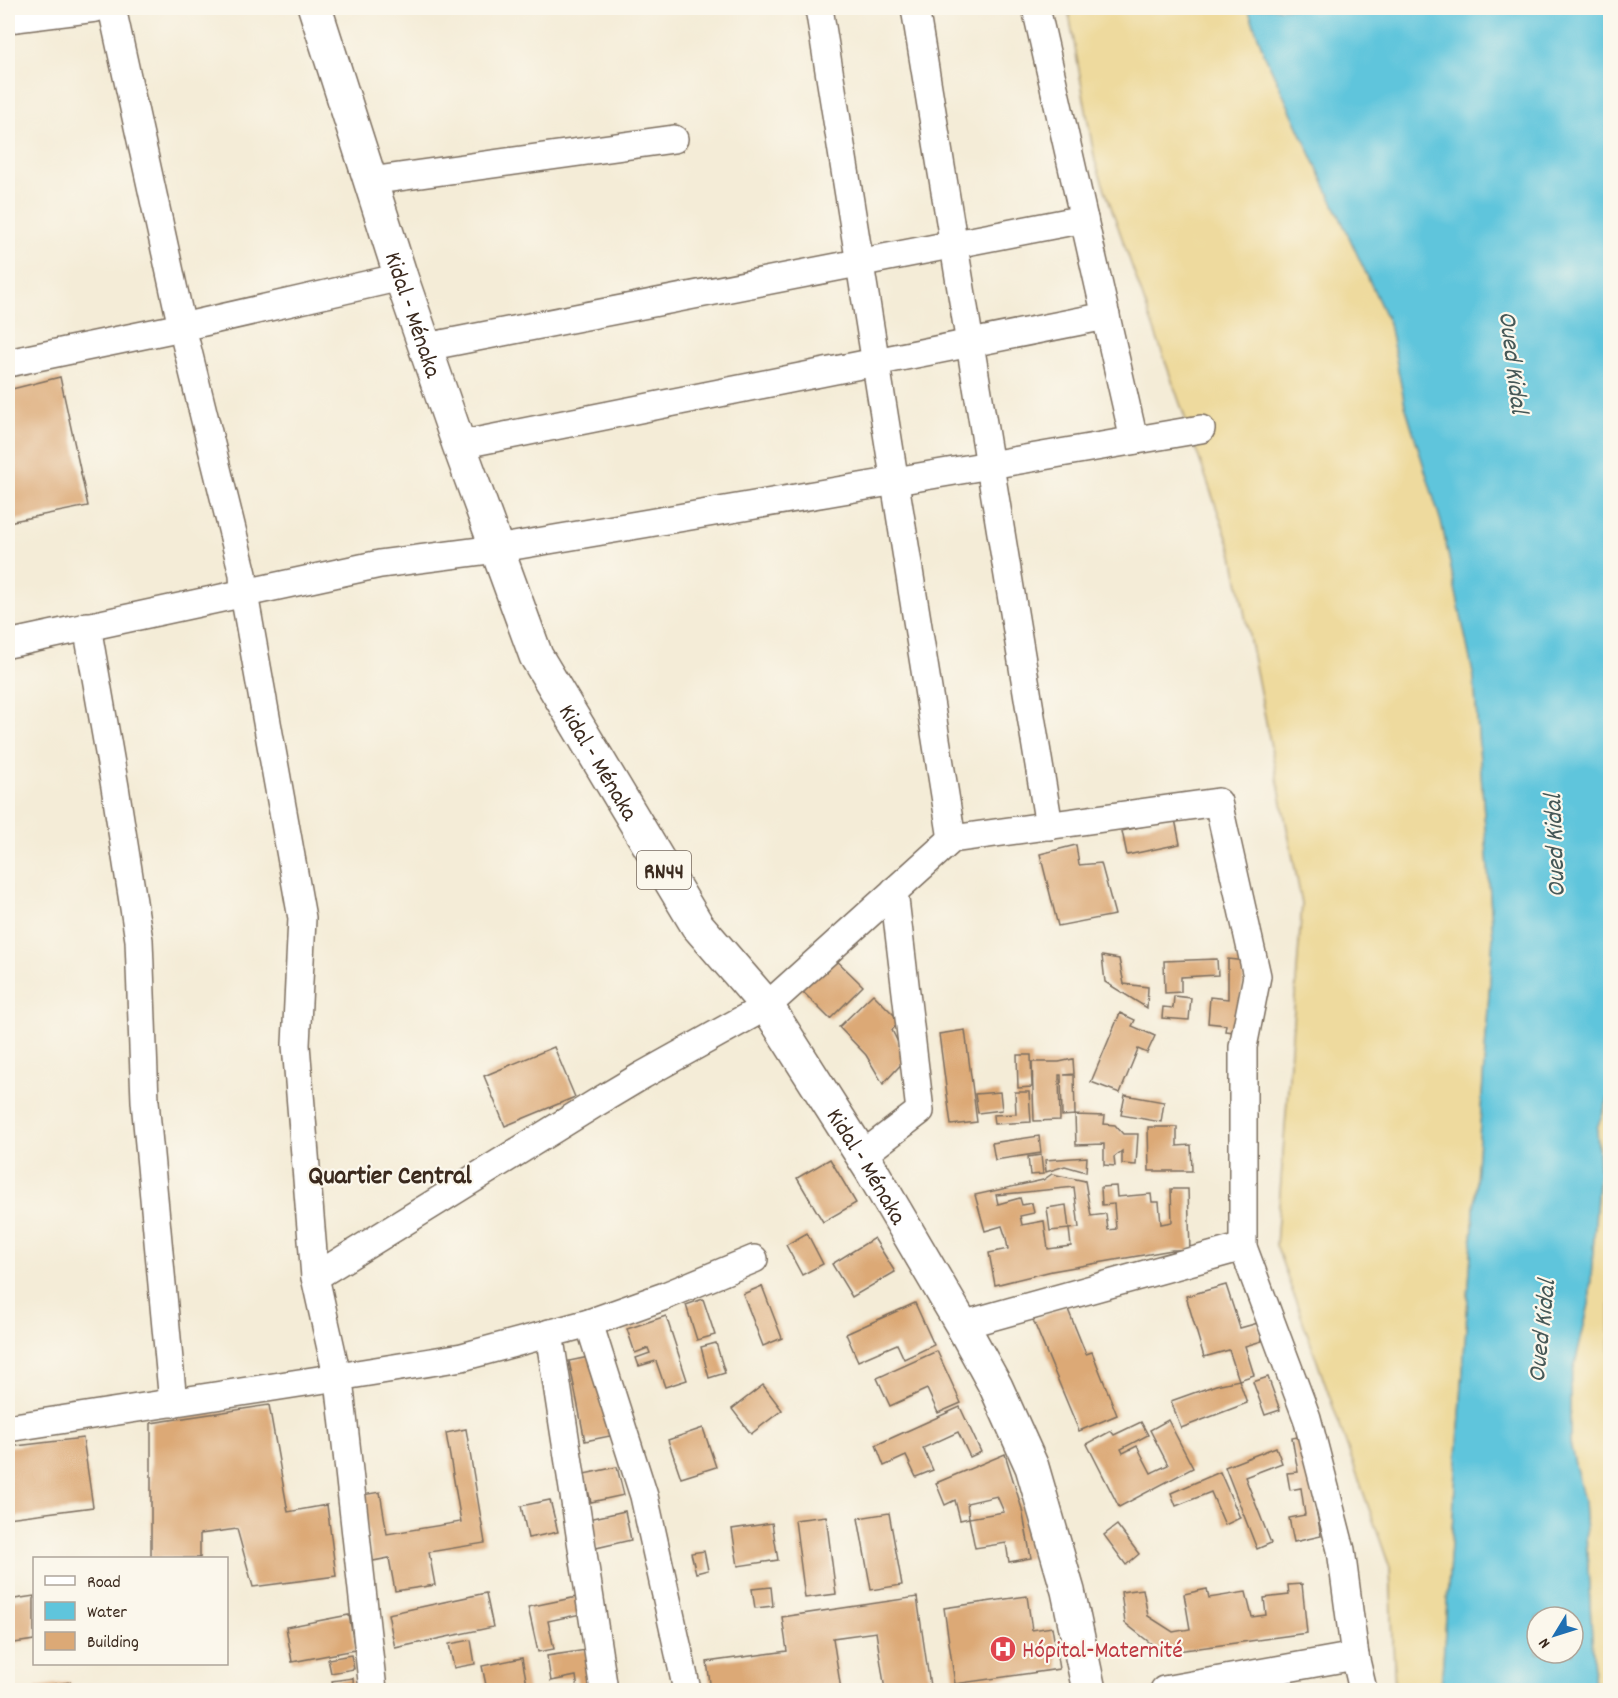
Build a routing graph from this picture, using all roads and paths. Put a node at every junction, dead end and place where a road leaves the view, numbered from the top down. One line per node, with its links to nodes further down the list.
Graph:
1 (96, 8): 7 (street)
2 (112, 8): 15 (street)
3 (315, 8): 9 (main road, Kidal - Ménaka / RN44)
4 (819, 8): 12 (street)
5 (915, 8): 11 (street)
6 (1036, 8): 10 (street)
7 (8, 19)
8 (675, 139): 9 (street)
9 (370, 181): 13 (main road, Kidal - Ménaka / RN44)
10 (1084, 219): 11 (street); 14 (street)
11 (953, 244): 12 (street); 16 (street)
12 (860, 263): 17 (street); 18 (street)
13 (401, 277): 15 (street); 17 (main road, Kidal - Ménaka / RN44)
14 (1106, 316): 16 (street); 21 (street)
15 (182, 327): 19 (street); 26 (street)
16 (970, 343): 18 (street); 23 (street)
17 (426, 347): 22 (main road, Kidal - Ménaka / RN44)
18 (876, 362): 22 (street); 24 (street)
19 (8, 363)
20 (1201, 429): 21 (street)
21 (1134, 440): 23 (street)
22 (459, 445): 25 (main road, Kidal - Ménaka / RN44)
23 (990, 465): 24 (street); 29 (street)
24 (895, 481): 25 (street); 30 (street)
25 (496, 549): 26 (street); 32 (main road, Kidal - Ménaka / RN44)
26 (244, 594): 27 (street); 36 (street)
27 (87, 626): 28 (street); 41 (street)
28 (8, 644)
29 (1049, 826): 30 (street); 34 (street)
30 (952, 839): 31 (street)
31 (894, 891): 32 (street); 33 (street)
32 (767, 1006): 33 (main road, Kidal - Ménaka / RN44); 36 (street)
33 (861, 1156): 38 (main road, Kidal - Ménaka / RN44)
34 (1243, 1247): 38 (street); 43 (street)
35 (754, 1259): 37 (street)
36 (315, 1277): 40 (street)
37 (589, 1323): 39 (street); 47 (street)
38 (962, 1325): 48 (main road, Kidal - Ménaka / RN44)
39 (549, 1333): 40 (street); 46 (street)
40 (338, 1377): 41 (street); 45 (street)
41 (173, 1403): 42 (street)
42 (8, 1428)
43 (1354, 1656): 44 (street); 50 (street)
44 (1220, 1686): 49 (street)
45 (373, 1690)
46 (604, 1690)
47 (687, 1690)
48 (1089, 1690)
49 (1164, 1690)
50 (1363, 1690)

